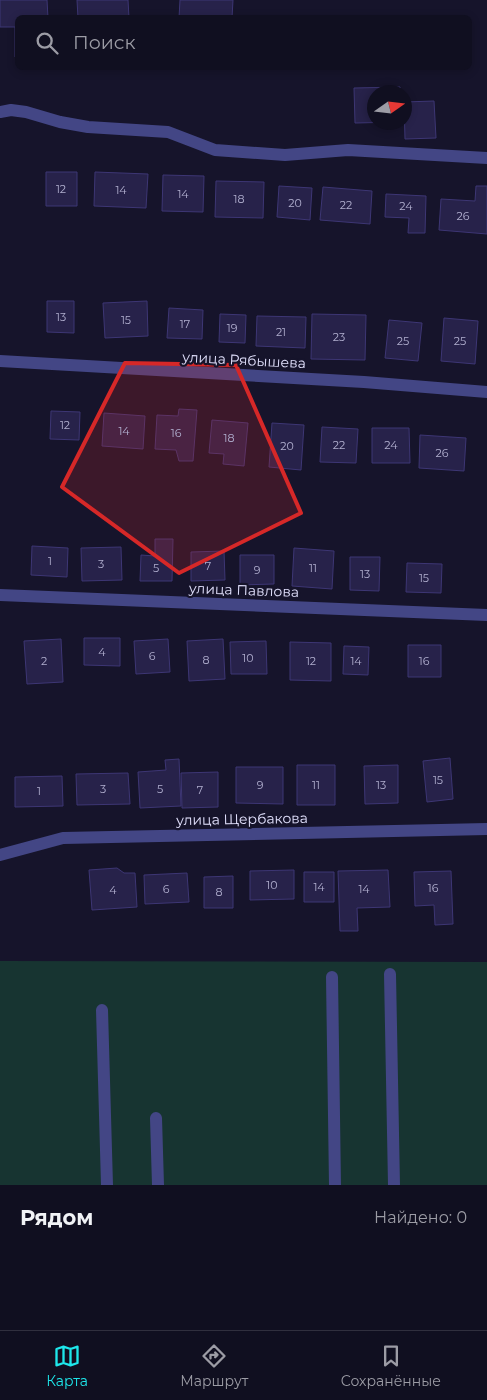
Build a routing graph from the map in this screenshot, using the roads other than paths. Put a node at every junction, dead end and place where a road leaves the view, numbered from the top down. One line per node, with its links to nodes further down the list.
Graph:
1 (0, 112): 2 (street)
2 (487, 158)
3 (0, 361): 4 (street, улица Рябышева)
4 (487, 392)
5 (0, 595): 6 (street, улица Павлова)
6 (487, 616)
7 (487, 829): 8 (street, улица Щербакова)
8 (0, 855)
9 (390, 974): 16 (street)
10 (332, 977): 15 (street)
11 (102, 1010): 13 (street)
12 (156, 1118): 14 (street)
13 (107, 1185)
14 (158, 1185)
15 (336, 1185)
16 (394, 1185)

